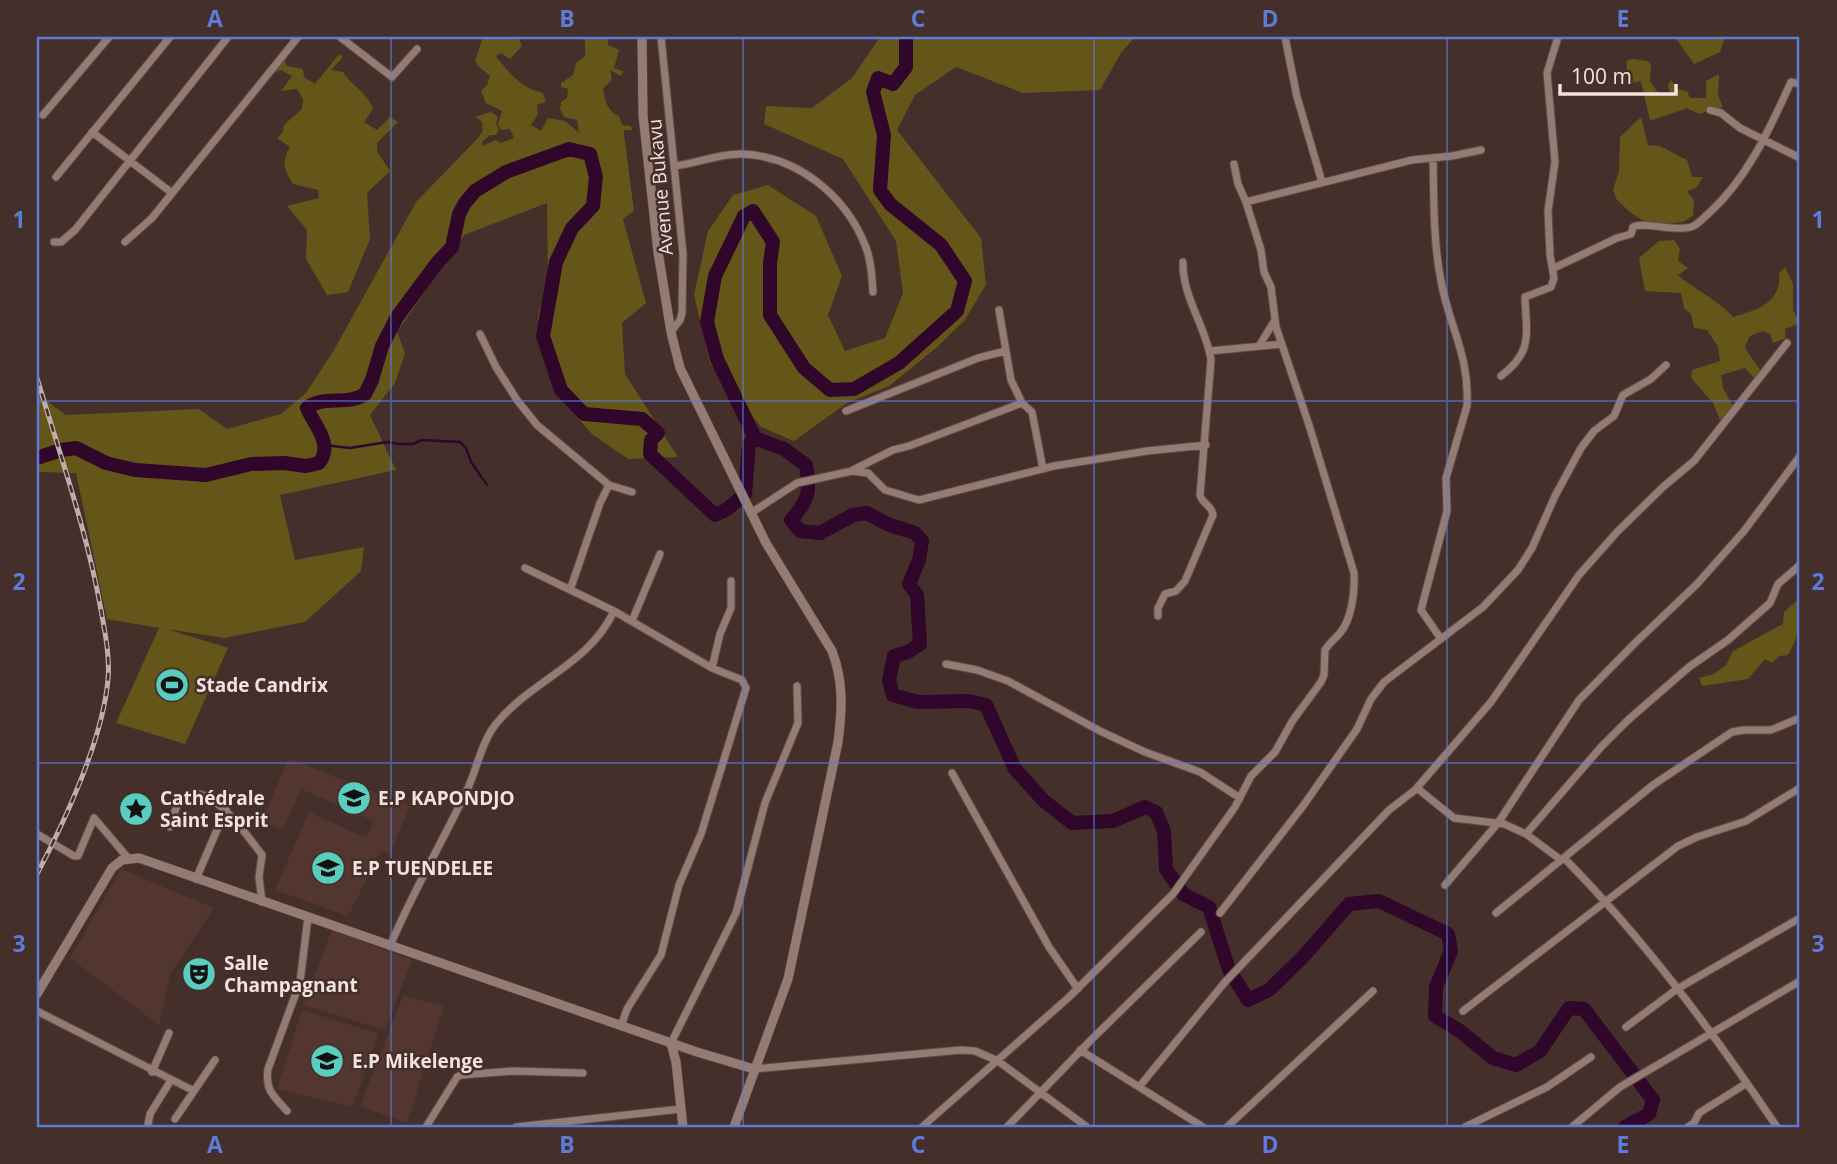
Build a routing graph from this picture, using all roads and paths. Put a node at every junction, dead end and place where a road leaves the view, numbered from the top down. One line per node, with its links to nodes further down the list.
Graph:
1 (109, 37): 15 (street)
2 (170, 37): 16 (street)
3 (228, 37): 21 (street)
4 (298, 37): 26 (street)
5 (340, 37): 11 (street)
6 (358, 37): 11 (street)
7 (642, 37): 35 (street)
8 (661, 37): 23 (street, Avenue Bukavu)
9 (1284, 37): 25 (street)
10 (1558, 37): 31 (street)
11 (351, 45): 12 (street)
12 (417, 50)
13 (1800, 84): 17 (street)
14 (1710, 110): 17 (street)
15 (43, 115)
16 (92, 132): 21 (street); 24 (street)
17 (1764, 140): 20 (street); 31 (street)
18 (1481, 150): 19 (street)
19 (1433, 158): 25 (street); 61 (street)
20 (1800, 158)
21 (130, 161): 26 (street); 28 (street)
22 (1234, 164): 27 (street)
23 (674, 166): 32 (street); 35 (street, Avenue Bukavu)
24 (56, 177)
25 (1322, 182): 27 (street)
26 (172, 192): 29 (street)
27 (1246, 202): 34 (street)
28 (54, 242)
29 (125, 242)
30 (1183, 262): 41 (street)
31 (1554, 268): 43 (street)
32 (873, 292)
33 (999, 310): 40 (street)
34 (1275, 318): 38 (street); 39 (street)
35 (671, 332): 52 (street)
36 (480, 334): 50 (street)
37 (1787, 343): 67 (street)
38 (1282, 344): 39 (street); 69 (street)
39 (1259, 346): 41 (street)
40 (1005, 351): 44 (street); 45 (street)
41 (1210, 351): 46 (street)
42 (1666, 365): 61 (street)
43 (1502, 376)
44 (1021, 403): 48 (street); 49 (street)
45 (846, 411)
46 (1206, 445): 48 (street); 59 (street)
47 (1800, 456): 71 (street)
48 (1043, 469): 49 (street)
49 (852, 471): 52 (street)
50 (609, 485): 51 (street); 57 (street)
51 (632, 492)
52 (750, 511): 103 (street)
53 (660, 554): 60 (street)
54 (1800, 565): 74 (street)
55 (525, 568): 57 (street)
56 (731, 580): 63 (street)
57 (570, 590): 58 (street)
58 (614, 611): 60 (street); 86 (street)
59 (1158, 616)
60 (632, 621): 63 (street)
61 (1441, 639): 81 (street)
62 (946, 664): 69 (street)
63 (712, 668): 94 (street)
64 (797, 685): 98 (street)
65 (1800, 718): 76 (street)
66 (952, 773): 88 (street)
67 (1417, 788): 71 (street); 108 (street)
68 (1800, 788): 80 (street)
69 (1240, 799): 88 (street)
70 (226, 809): 72 (street); 77 (street); 79 (street)
71 (1498, 823): 74 (street); 78 (street)
72 (170, 827)
73 (37, 834): 75 (street)
74 (1526, 834): 76 (street)
75 (128, 859): 77 (street); 91 (street)
76 (1562, 859): 80 (street); 82 (street)
77 (196, 878): 79 (street)
78 (1445, 885)
79 (262, 901): 83 (street)
80 (1606, 901): 89 (street); 93 (street)
81 (1220, 913)
82 (1496, 913)
83 (308, 917): 86 (street); 112 (street)
84 (1800, 918): 89 (street)
85 (1201, 932): 99 (street)
86 (390, 946): 94 (street)
87 (1800, 981): 97 (street)
88 (1078, 989): 102 (street)
89 (1677, 989): 95 (street); 97 (street)
90 (1373, 992): 123 (street)
91 (37, 994)
92 (37, 1011): 104 (street)
93 (1463, 1012)
94 (621, 1026): 98 (street)
95 (1626, 1027)
96 (169, 1033): 104 (street)
97 (1711, 1033): 107 (street); 125 (street)
98 (671, 1043): 103 (street); 111 (street)
99 (1080, 1050): 108 (street); 110 (street)
100 (1591, 1056): 124 (street)
101 (215, 1060): 109 (street)
102 (998, 1061): 103 (street); 110 (street); 119 (street)
103 (754, 1069): 118 (street)
104 (152, 1072): 106 (street)
105 (583, 1073): 115 (street)
106 (171, 1080): 109 (street); 114 (street)
107 (1747, 1083): 126 (street); 127 (street)
108 (1139, 1087): 122 (street)
109 (194, 1091): 113 (street)
110 (1038, 1093): 120 (street); 121 (street)
111 (681, 1109): 116 (street); 117 (street)
112 (287, 1111)
113 (176, 1119)
114 (148, 1124)
115 (426, 1127)
116 (516, 1127)
117 (682, 1127)
118 (734, 1127)
119 (922, 1127)
120 (1007, 1127)
121 (1087, 1127)
122 (1203, 1127)
123 (1227, 1127)
124 (1465, 1127)
125 (1572, 1127)
126 (1688, 1127)
127 (1777, 1127)

